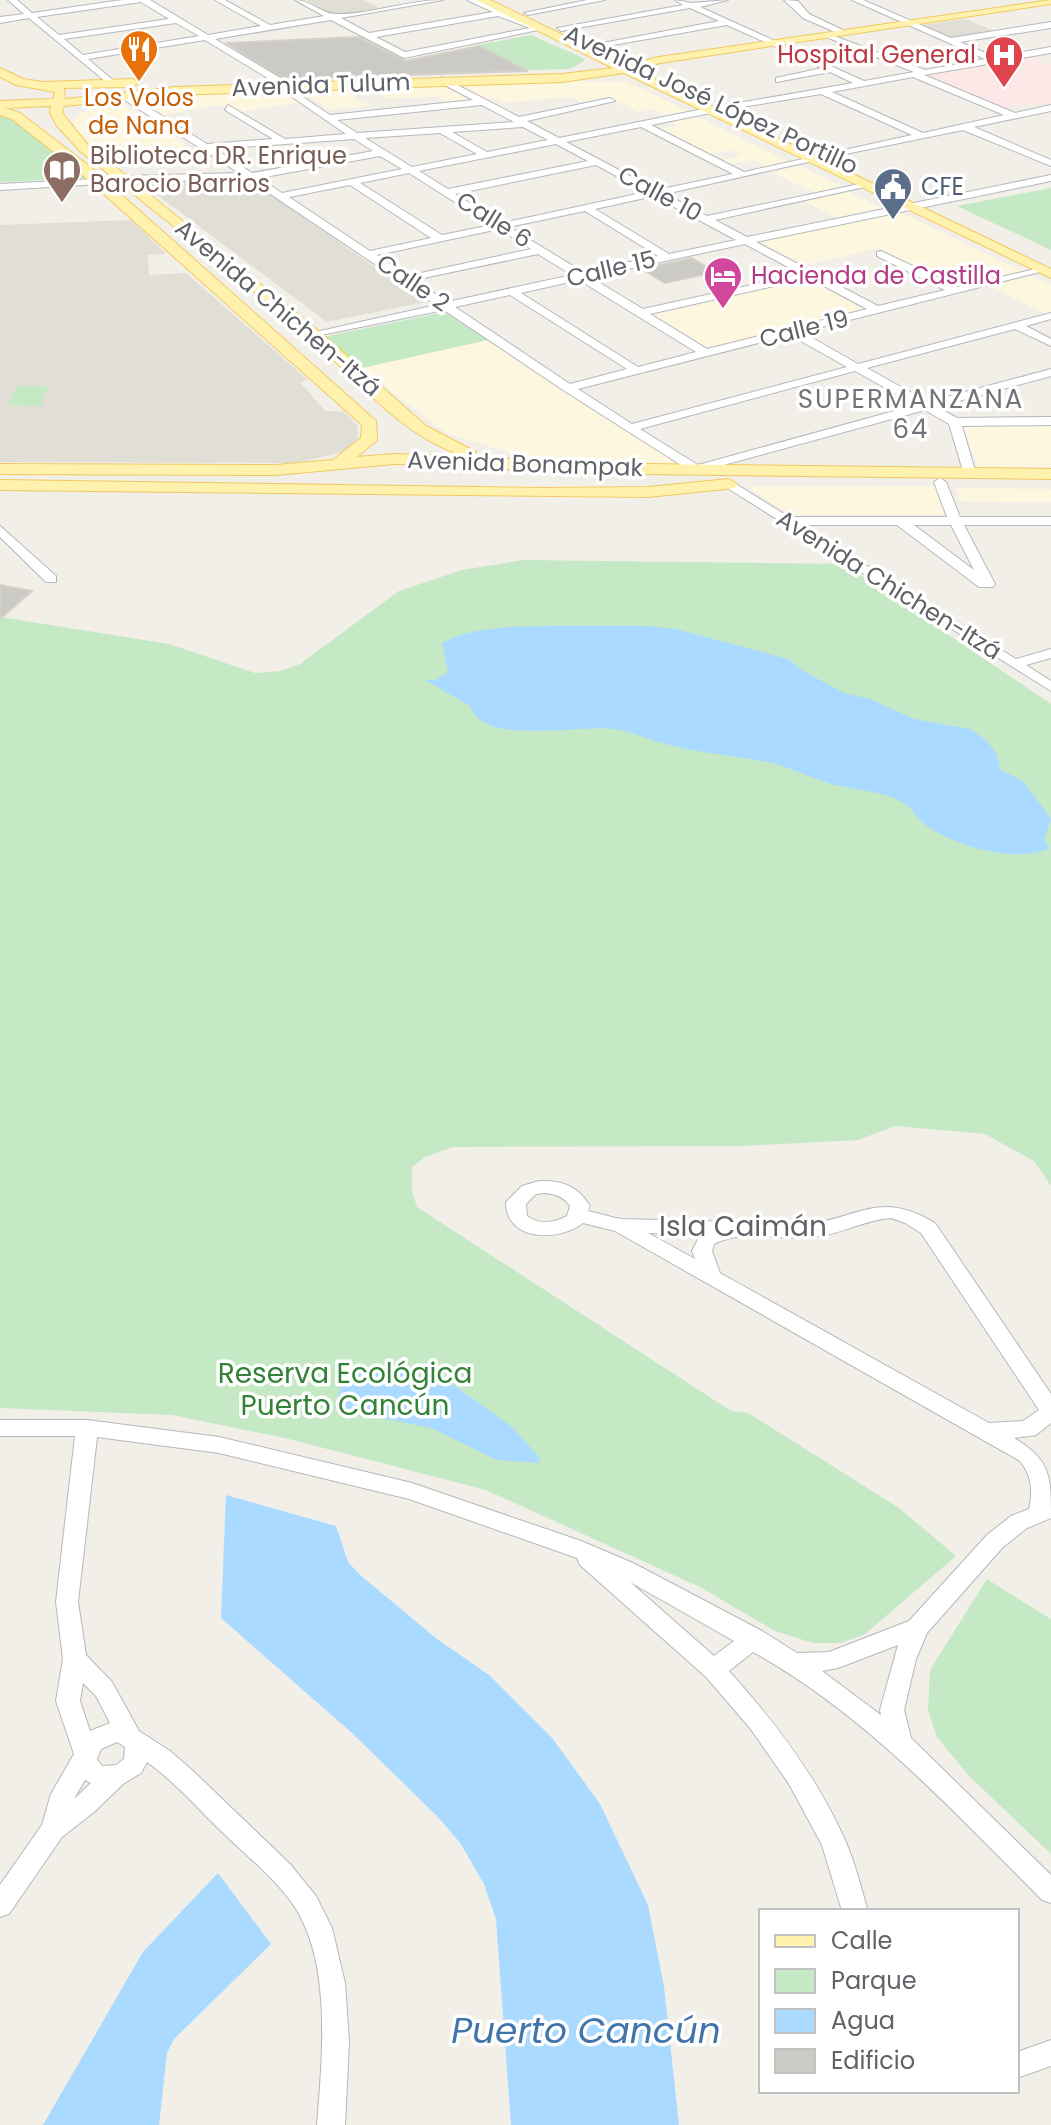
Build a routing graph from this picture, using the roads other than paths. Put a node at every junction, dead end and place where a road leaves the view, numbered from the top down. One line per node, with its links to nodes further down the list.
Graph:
1 (12, 0): 21 (street)
2 (76, 0): 18 (street)
3 (142, 0): 18 (street); 24 (street, Calle 6)
4 (219, 0): 28 (street)
5 (299, 0): 22 (street)
6 (439, 0): 22 (street)
7 (471, 0): 20 (street, Avenida José López Portillo)
8 (481, 0): 30 (main road, Avenida José López Portillo)
9 (501, 0): 19 (main road, Avenida José López Portillo)
10 (601, 0): 19 (street)
11 (679, 0): 17 (street)
12 (724, 0): 17 (street)
13 (788, 0): 31 (street)
14 (872, 0): 15 (street)
15 (858, 1): 26 (street)
16 (1050, 1): 26 (main road, Avenida Tulum)
17 (692, 5): 25 (street); 29 (street)
18 (87, 7): 21 (street)
19 (528, 13): 29 (main road, Avenida José López Portillo)
20 (498, 14): 30 (street, Avenida José López Portillo); 33 (street)
21 (30, 15): 23 (street); 35 (street)
22 (332, 18): 28 (street); 33 (street)
23 (0, 20)
24 (177, 20): 34 (street, Calle 6); 35 (street)
25 (731, 22): 37 (street); 38 (street)
26 (912, 23): 31 (main road, Avenida Tulum); 36 (street)
27 (1051, 25): 36 (street)
28 (270, 28): 34 (street)
29 (561, 28): 38 (main road, Avenida José López Portillo)
30 (539, 29): 33 (street); 39 (main road, Avenida José López Portillo)
31 (845, 33): 32 (main road, Avenida Tulum)
32 (829, 35): 37 (main road, Avenida Tulum); 49 (street)
33 (367, 36)
34 (204, 37): 42 (street); 57 (street, Calle 6)
35 (57, 38): 42 (street)
36 (951, 41): 43 (street)
37 (777, 42): 45 (main road, Avenida Tulum); 47 (street)
38 (596, 45): 45 (main road, Avenida José López Portillo)
39 (580, 49): 46 (main road, Avenida José López Portillo); 48 (main road)
40 (1051, 50): 41 (street)
41 (1027, 54): 43 (street); 44 (street)
42 (81, 58): 55 (street)
43 (994, 60): 49 (street)
44 (1051, 63)
45 (638, 65): 46 (main road, Avenida Tulum); 67 (main road, Avenida José López Portillo)
46 (619, 69): 48 (main road, Avenida Tulum); 52 (main road, Avenida Tulum); 59 (main road, Avenida José López Portillo)
47 (831, 69): 54 (street); 56 (street)
48 (573, 70): 50 (main road, Avenida Tulum)
49 (918, 73): 56 (street); 72 (street)
50 (537, 75): 52 (main road, Avenida Tulum); 53 (main road, Avenida Tulum); 57 (main road, Avenida Tulum)
51 (1, 77): 58 (main road, Avenida Tulum)
52 (562, 78): 59 (main road)
53 (442, 80): 57 (main road, Avenida Tulum); 64 (street, Calle 10)
54 (779, 80)
55 (104, 83): 57 (main road, Avenida Tulum); 58 (main road, Avenida Tulum); 62 (main road)
56 (861, 83): 60 (street)
57 (280, 84): 61 (main road, Avenida Tulum); 73 (street, Calle 6)
58 (45, 85): 70 (main road, Avenida Chichen-Itzá)
59 (654, 86): 69 (main road, Avenida José López Portillo)
60 (822, 91): 67 (street); 79 (street)
61 (126, 97): 62 (main road, Avenida Tulum); 70 (main road); 83 (street, Calle 2)
62 (96, 101): 70 (main road, Avenida Tulum)
63 (610, 101): 74 (street)
64 (483, 102): 73 (street); 74 (street, Calle 10)
65 (0, 108): 70 (main road, Avenida Tulum); 71 (main road, Avenida Chichen-Itzá)
66 (228, 108): 80 (street)
67 (727, 108): 87 (main road, Avenida José López Portillo)
68 (1051, 108): 72 (street)
69 (708, 111): 75 (street); 88 (main road, Avenida José López Portillo)
70 (58, 113): 71 (main road); 91 (main road, Avenida Chichen-Itzá)
71 (16, 116): 92 (main road, Avenida Chichen-Itzá)
72 (1015, 116): 76 (street)
73 (328, 118): 78 (street, Calle 6)
74 (522, 122): 77 (street); 81 (street, Calle 10)
75 (642, 124): 81 (street); 94 (street)
76 (965, 127): 79 (street); 85 (street)
77 (442, 130): 78 (street); 86 (street)
78 (355, 136): 80 (street); 84 (street, Calle 6)
79 (922, 136): 87 (street)
80 (282, 141): 83 (street)
81 (558, 141): 86 (street); 89 (street, Calle 10)
82 (1051, 146): 85 (street)
83 (207, 147): 95 (street, Calle 2)
84 (384, 152): 93 (street, Calle 6); 95 (street)
85 (1024, 152): 90 (street)
86 (487, 156): 93 (street)
87 (829, 156): 107 (main road, Avenida José López Portillo)
88 (812, 160): 94 (street); 100 (main road, Avenida José López Portillo)
89 (599, 162): 103 (street); 104 (street, Calle 10)
90 (1051, 163)
91 (108, 166): 92 (main road); 97 (main road, Avenida Chichen-Itzá)
92 (83, 168): 98 (main road, Avenida Chichen-Itzá)
93 (414, 170): 99 (street); 103 (street, Calle 6)
94 (743, 175): 104 (street)
95 (252, 176): 97 (street); 106 (street, Calle 2)
96 (1051, 178): 107 (street, Calle 15)
97 (126, 179): 102 (main road, Avenida Chichen-Itzá)
98 (97, 182): 101 (street); 105 (main road, Avenida Chichen-Itzá)
99 (352, 182): 106 (street); 112 (street)
100 (864, 186): 108 (main road, Avenida José López Portillo); 110 (street)
101 (0, 187)
102 (140, 192): 105 (main road); 130 (main road, Avenida Chichen-Itzá)
103 (449, 192): 111 (street, Calle 6)
104 (656, 193): 109 (street); 110 (street, Calle 10)
105 (111, 195): 141 (main road, Avenida Chichen-Itzá)
106 (281, 196): 115 (street, Calle 2)
107 (924, 202): 108 (street, Calle 15); 118 (main road, Avenida José López Portillo)
108 (907, 206): 113 (street, Calle 15); 118 (main road, Avenida José López Portillo)
109 (585, 207): 111 (street); 117 (street)
110 (707, 219): 113 (street, Calle 10)
111 (502, 225): 112 (street); 114 (street, Calle 6)
112 (439, 238): 115 (street)
113 (747, 241): 117 (street, Calle 15); 119 (street, Calle 10)
114 (542, 250): 120 (street, Calle 6); 121 (street)
115 (368, 254): 121 (street, Calle 2)
116 (881, 254): 122 (street)
117 (667, 257): 120 (street, Calle 15)
118 (1049, 265): 122 (street, Calle 19)
119 (810, 275): 125 (street, Calle 10); 126 (street)
120 (581, 276): 123 (street, Calle 15); 126 (street, Calle 6)
121 (406, 279): 124 (street, Calle 2)
122 (957, 291): 125 (street, Calle 19)
123 (512, 292): 124 (street, Calle 15); 134 (street)
124 (449, 307): 130 (street, Calle 15); 136 (street, Calle 2)
125 (877, 310): 129 (street, Calle 19)
126 (641, 313): 132 (street, Calle 6)
127 (1051, 316): 128 (street)
128 (1017, 326): 131 (street); 133 (street)
129 (793, 332): 132 (street, Calle 19); 133 (street)
130 (315, 335): 142 (main road, Avenida Chichen-Itzá)
131 (1051, 343)
132 (707, 354): 134 (street, Calle 19)
133 (855, 367): 137 (street); 140 (street)
134 (636, 370): 136 (street, Calle 19)
135 (1051, 372): 137 (street)
136 (567, 388): 140 (street, Calle 2)
137 (925, 405): 139 (street); 147 (street)
138 (1051, 421): 139 (street)
139 (955, 422): 148 (street)
140 (629, 428): 147 (street, Calle 2)
141 (372, 431): 142 (main road); 143 (main road, Avenida Chichen-Itzá)
142 (431, 438): 144 (main road, Avenida Chichen-Itzá)
143 (338, 464): 144 (main road, Avenida Bonampak); 146 (main road, Avenida Bonampak); 155 (main road)
144 (515, 464): 147 (main road, Avenida Bonampak); 156 (main road)
145 (0, 469): 146 (main road, Avenida Bonampak)
146 (276, 470): 154 (main road)
147 (698, 470): 148 (main road, Avenida Bonampak)
148 (970, 474): 149 (main road, Avenida Bonampak)
149 (1051, 474)
150 (940, 482): 151 (main road, Avenida Bonampak); 152 (main road, Avenida Bonampak); 159 (street)
151 (1051, 483)
152 (727, 484): 156 (main road, Avenida Bonampak); 160 (street, Avenida Chichen-Itzá)
153 (0, 485): 154 (main road, Avenida Bonampak)
154 (270, 489): 155 (main road, Avenida Bonampak)
155 (345, 492): 156 (main road, Avenida Bonampak)
156 (490, 492)
157 (0, 520): 162 (street)
158 (899, 520): 159 (street); 159 (street); 160 (street)
159 (955, 520): 161 (street)
160 (786, 521): 166 (street, Avenida Chichen-Itzá)
161 (1047, 521): 163 (street)
162 (0, 530): 164 (street)
163 (1051, 540)
164 (51, 579)
165 (1051, 653): 166 (street)
166 (1015, 664): 167 (street, Avenida Chichen-Itzá)
167 (1051, 687)
168 (578, 1215): 169 (street, Isla Caimán)
169 (620, 1226): 170 (street, Isla Caimán); 171 (street, Isla Caimán)
170 (727, 1229): 171 (street); 172 (street, Isla Caimán)
171 (711, 1277): 175 (street, Isla Caimán)
172 (1051, 1412): 175 (street)
173 (0, 1428): 174 (street)
174 (87, 1428): 177 (street); 180 (street)
175 (985, 1431): 176 (street, Isla Caimán)
176 (1045, 1510): 178 (street, Isla Caimán)
177 (573, 1547): 179 (street); 182 (street)
178 (917, 1628): 181 (street, Isla Caimán); 184 (street, Isla Caimán)
179 (754, 1638): 181 (street); 182 (street)
180 (75, 1659): 183 (street); 185 (street)
181 (794, 1663): 184 (street)
182 (714, 1670): 191 (street)
183 (132, 1739): 185 (street); 186 (street); 187 (street)
184 (900, 1743): 189 (street)
185 (85, 1755): 187 (street); 188 (street)
186 (163, 1758): 187 (street); 194 (street)
187 (123, 1772): 188 (street)
188 (53, 1829): 190 (street)
189 (1051, 1892)
190 (0, 1906)
191 (854, 1909)
192 (1051, 2053): 193 (street)
193 (1019, 2064)
194 (331, 2125)

